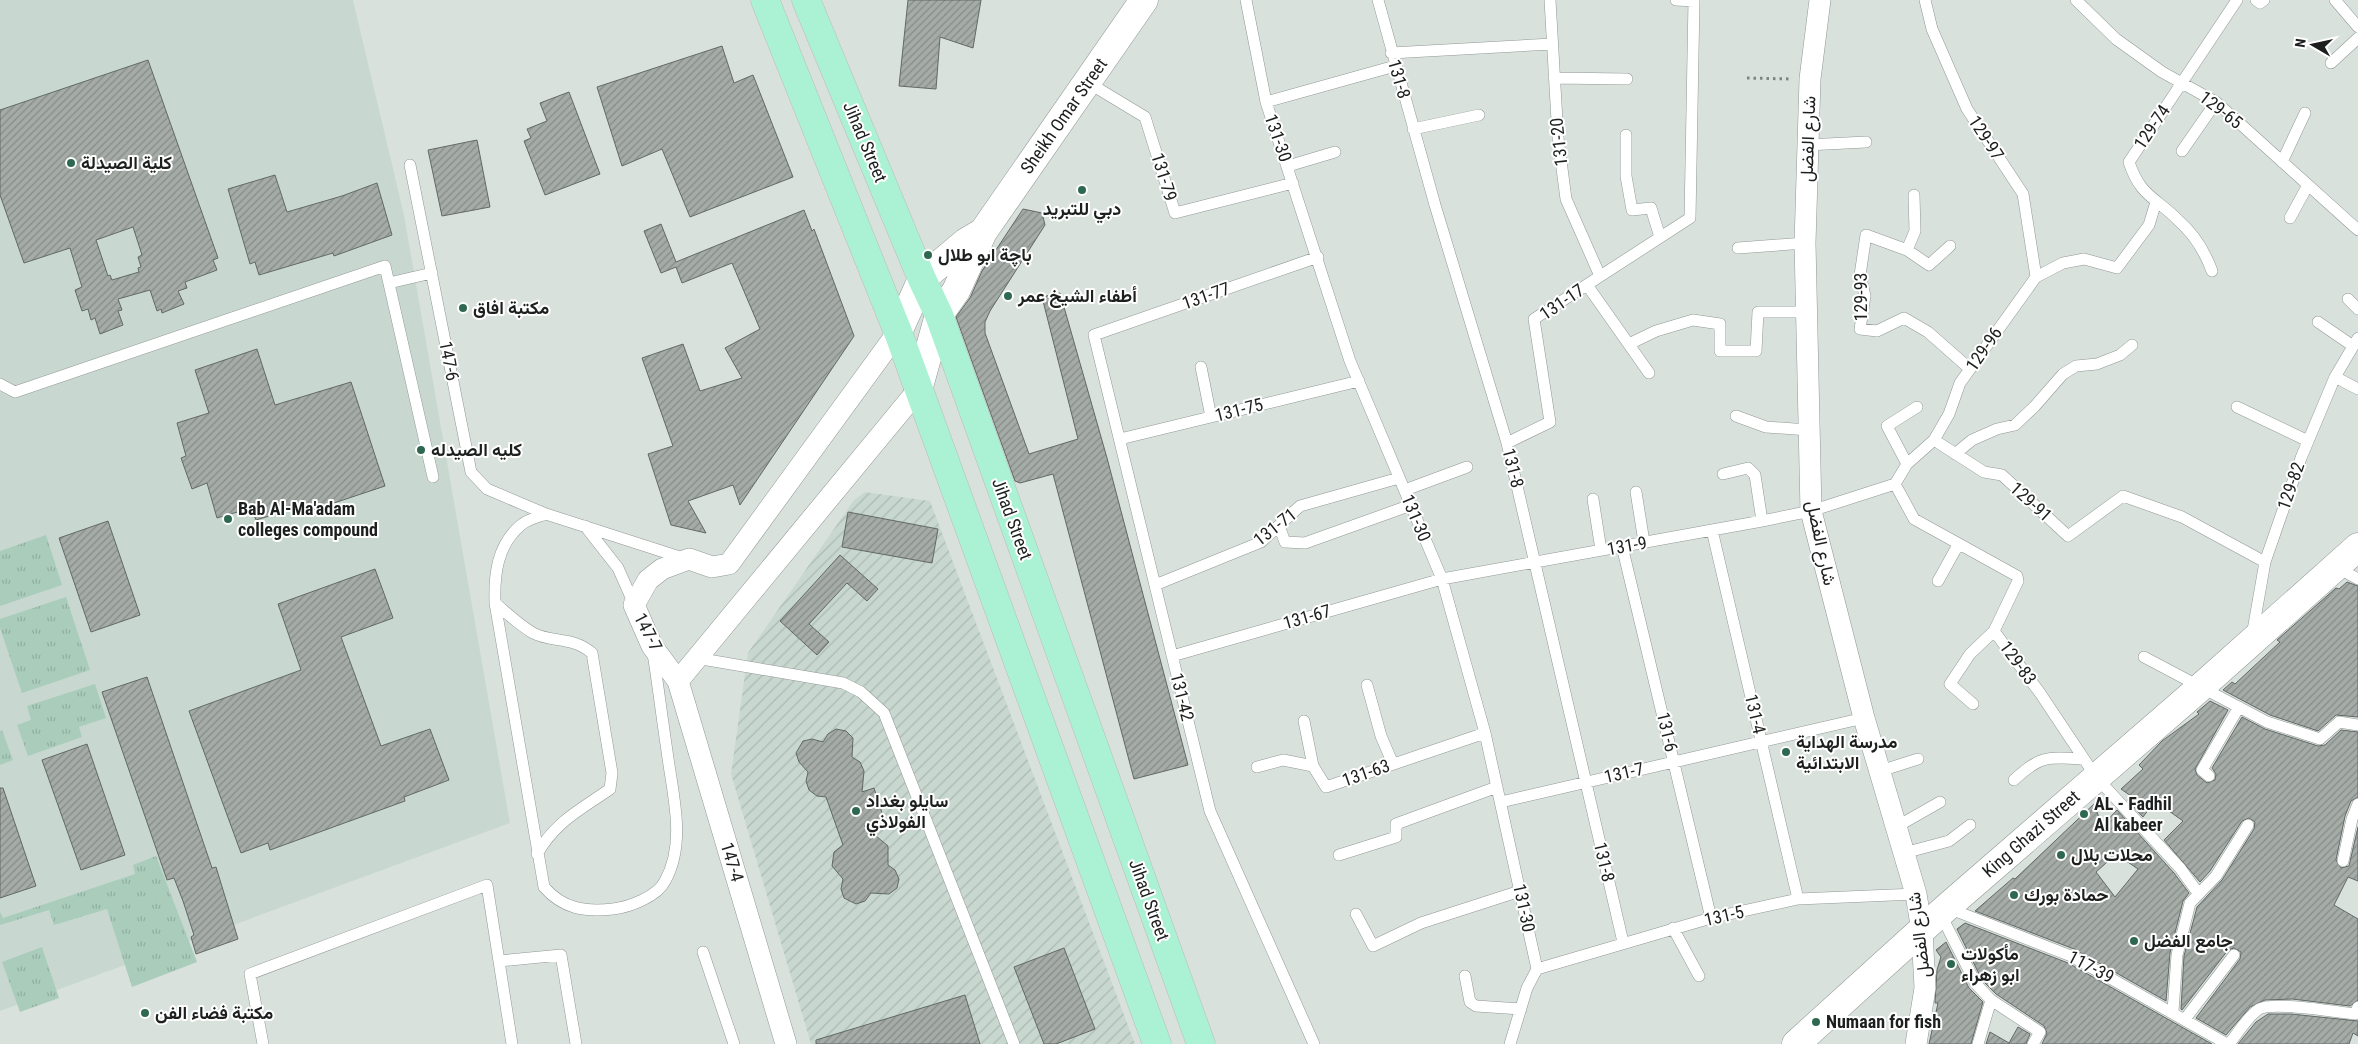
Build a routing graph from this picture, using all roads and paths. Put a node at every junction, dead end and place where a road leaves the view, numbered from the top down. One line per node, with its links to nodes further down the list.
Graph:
1 (765, 0): 66 (main road)
2 (806, 0): 58 (main road, Jihad Street)
3 (1144, 0): 26 (street, Sheikh Omar Street)
4 (1246, 0): 28 (lane, 131-30)
5 (1378, 0): 19 (lane, 131-8)
6 (1550, 0): 18 (lane, 131-20)
7 (1676, 0): 15 (lane)
8 (1820, 0): 25 (street, شارع الفضل)
9 (1925, 0): 57 (lane, 129-97)
10 (2076, 0): 27 (lane, 129-65)
11 (2238, 0): 27 (lane, 129-74)
12 (2256, 0): 13 (lane)
13 (2264, 0)
14 (2335, 0): 16 (lane)
15 (1694, 1): 48 (lane, 131-17)
16 (2358, 27)
17 (2358, 38): 20 (lane)
18 (1552, 44): 19 (lane); 22 (lane, 131-20)
19 (1391, 53): 21 (lane, 131-8)
20 (2331, 62)
21 (1395, 66): 28 (lane); 32 (lane, 131-8)
22 (1554, 78): 24 (lane); 56 (lane, 131-20)
23 (1747, 78): 25 (path)
24 (1627, 79)
25 (1810, 79): 35 (street, شارع الفضل)
26 (1087, 82): 41 (lane, 131-79); 47 (street, Sheikh Omar Street)
27 (2181, 83): 29 (lane, 129-65); 44 (lane, 129-74)
28 (1266, 102): 40 (lane, 131-30)
29 (2216, 102): 36 (lane); 38 (lane, 129-65)
30 (2305, 113): 38 (lane)
31 (1479, 115): 32 (lane)
32 (1413, 129): 87 (lane, 131-8)
33 (1626, 135): 48 (lane)
34 (1866, 142): 35 (lane)
35 (1807, 145): 49 (street, شارع الفضل)
36 (2182, 151)
37 (1335, 152): 40 (lane)
38 (2282, 162): 42 (lane, 129-65)
39 (410, 165): 55 (lane, 147-6)
40 (1288, 166): 41 (lane, 131-30)
41 (1294, 183): 53 (lane, 131-30)
42 (2308, 185): 45 (lane); 46 (lane, 129-65)
43 (1914, 195): 52 (lane)
44 (2156, 202): 54 (lane, 129-74); 57 (lane, 129-96)
45 (2290, 218)
46 (2358, 230)
47 (983, 232): 58 (street, Sheikh Omar Street); 64 (street, Sheikh Omar Street)
48 (1660, 238): 56 (lane, 131-17)
49 (1805, 243): 51 (lane); 63 (street, شارع الفضل)
50 (1950, 246): 52 (lane, 129-93)
51 (1738, 248)
52 (1907, 250): 72 (lane, 129-93)
53 (1318, 257): 67 (lane, 131-77); 75 (lane, 131-30)
54 (2212, 272)
55 (432, 273): 59 (lane); 100 (lane, 147-6)
56 (1600, 276): 60 (lane, 131-17)
57 (2036, 277): 72 (lane, 129-96)
58 (922, 279): 64 (main road, Jihad Street); 66 (street, Sheikh Omar Street)
59 (389, 283): 76 (lane); 92 (lane)
60 (1588, 285): 69 (lane); 87 (lane, 131-17)
61 (2348, 299): 62 (lane)
62 (2358, 310)
63 (1806, 312): 69 (lane); 83 (street, شارع الفضل)
64 (939, 315): 78 (street, Sheikh Omar Street); 184 (main road, Jihad Street)
65 (2318, 322): 68 (lane)
66 (898, 332): 78 (main road); 110 (street)
67 (1094, 335): 84 (lane, 131-42)
68 (2355, 342): 74 (lane, 129-82)
69 (1629, 344): 73 (lane)
70 (2132, 345): 88 (lane)
71 (1201, 367): 82 (lane)
72 (1970, 369): 85 (lane, 129-96)
73 (1649, 373)
74 (2335, 377): 77 (lane); 86 (lane, 129-82)
75 (1359, 382): 82 (lane, 131-75); 93 (lane, 131-30)
76 (0, 384)
77 (2358, 389)
78 (918, 390): 124 (street); 183 (main road)
79 (1917, 407): 89 (lane)
80 (2237, 407): 86 (lane)
81 (1736, 416): 83 (lane)
82 (1211, 417): 84 (lane, 131-75)
83 (1808, 430): 99 (street, شارع الفضل)
84 (1120, 439): 116 (lane, 131-42)
85 (1934, 440): 88 (lane, 129-91); 89 (lane, 129-96)
86 (2308, 441): 112 (lane, 129-82)
87 (1507, 444): 111 (lane, 131-8)
88 (1955, 454): 112 (lane, 129-91)
89 (1907, 464): 94 (lane, 129-96)
90 (1467, 467): 95 (lane)
91 (1722, 474): 101 (lane)
92 (433, 477)
93 (1399, 478): 95 (lane, 131-30); 103 (lane, 131-71)
94 (1894, 484): 99 (lane); 106 (lane)
95 (1404, 490): 98 (lane, 131-30)
96 (1636, 492): 105 (lane)
97 (1593, 499): 109 (lane)
98 (1411, 505): 103 (lane); 114 (lane, 131-30)
99 (1811, 510): 101 (lane, 131-9); 130 (street, شارع الفضل)
100 (546, 514): 102 (lane, 147-6); 117 (lane)
101 (1762, 521): 104 (lane, 131-9)
102 (584, 526): 110 (lane, 147-6); 118 (lane)
103 (1279, 526): 116 (lane, 131-71)
104 (1712, 530): 105 (lane, 131-9); 134 (lane, 131-4)
105 (1644, 542): 107 (lane, 131-9)
106 (1958, 545): 115 (lane); 119 (lane)
107 (1622, 546): 109 (lane, 131-9); 136 (lane, 131-6)
108 (2358, 548): 113 (street, King Ghazi Street)
109 (1601, 550): 111 (lane, 131-9)
110 (689, 559): 118 (street, 147-7)
111 (1536, 562): 114 (lane, 131-9); 144 (lane, 131-8)
112 (2265, 562): 120 (lane, 129-82)
113 (2347, 573): 120 (street, King Ghazi Street)
114 (1442, 579): 122 (lane, 131-67); 133 (lane, 131-30)
115 (1938, 581)
116 (1155, 585): 122 (lane, 131-42)
117 (495, 603): 153 (lane); 153 (lane)
118 (634, 606): 121 (street, 147-7)
119 (1994, 631): 128 (lane, 129-83); 140 (lane, 129-83)
120 (2251, 642): 127 (street, King Ghazi Street)
121 (652, 646): 125 (street, 147-7); 153 (lane)
122 (1172, 656): 185 (lane, 131-42)
123 (2144, 657): 127 (lane)
124 (696, 658): 125 (street); 182 (lane)
125 (678, 680): 181 (street, 147-4)
126 (1368, 685): 137 (lane)
127 (2202, 686): 129 (lane); 140 (street, King Ghazi Street)
128 (1973, 704)
129 (2239, 707): 132 (lane); 142 (lane)
130 (1864, 718): 134 (lane, 131-7); 141 (street, شارع الفضل)
131 (1304, 721): 138 (lane)
132 (2358, 725)
133 (1485, 733): 137 (lane, 131-63); 145 (lane, 131-30)
134 (1762, 742): 136 (lane, 131-7); 159 (lane, 131-4)
135 (1918, 759): 141 (lane)
136 (1674, 762): 144 (lane, 131-7); 162 (lane, 131-6)
137 (1393, 764): 138 (lane, 131-63)
138 (1313, 766): 139 (lane)
139 (1257, 767)
140 (2090, 768): 143 (lane); 157 (lane, 129-83); 161 (street, King Ghazi Street)
141 (1880, 771): 151 (street, شارع الفضل)
142 (2209, 776)
143 (2014, 780)
144 (1586, 782): 146 (lane, 131-7); 164 (lane, 131-8)
145 (1498, 787): 146 (lane, 131-30); 154 (lane)
146 (1500, 802): 156 (lane, 131-30)
147 (1940, 802): 151 (lane)
148 (2358, 804): 155 (lane)
149 (1970, 825): 152 (lane)
150 (2248, 825): 157 (lane)
151 (1896, 827): 152 (street, شارع الفضل)
152 (1904, 853): 158 (street, شارع الفضل)
153 (537, 854)
154 (1339, 855)
155 (2343, 861)
156 (1520, 891): 160 (lane); 168 (lane, 131-30)
157 (2198, 893): 174 (lane)
158 (1916, 894): 159 (lane, 131-5); 161 (street, شارع الفضل)
159 (1798, 899): 162 (lane, 131-5)
160 (1356, 914)
161 (1936, 917): 171 (lane); 174 (lane, 117-39); 187 (street, King Ghazi Street); 188 (street, شارع الفضل)
162 (1711, 918): 163 (lane, 131-5)
163 (1673, 928): 164 (lane, 131-5); 170 (lane)
164 (1623, 942): 168 (lane, 131-5)
165 (703, 952): 180 (lane)
166 (2234, 955): 175 (lane)
167 (499, 961): 177 (lane); 178 (lane); 179 (lane)
168 (1537, 969): 173 (lane)
169 (1465, 976): 173 (lane)
170 (1700, 976)
171 (1991, 1000): 189 (lane); 190 (lane)
172 (2358, 1007): 191 (lane)
173 (1521, 1010): 186 (lane)
174 (2173, 1011): 175 (lane, 117-39)
175 (2186, 1019): 176 (lane, 117-39)
176 (2214, 1040): 191 (lane, 117-39)
177 (263, 1044)
178 (512, 1044)
179 (576, 1044)
180 (734, 1044)
181 (786, 1044)
182 (1014, 1044)
183 (1157, 1044)
184 (1201, 1044)
185 (1314, 1044)
186 (1510, 1044)
187 (1796, 1044)
188 (1916, 1044)
189 (1978, 1044)
190 (2033, 1044)
191 (2228, 1044)

